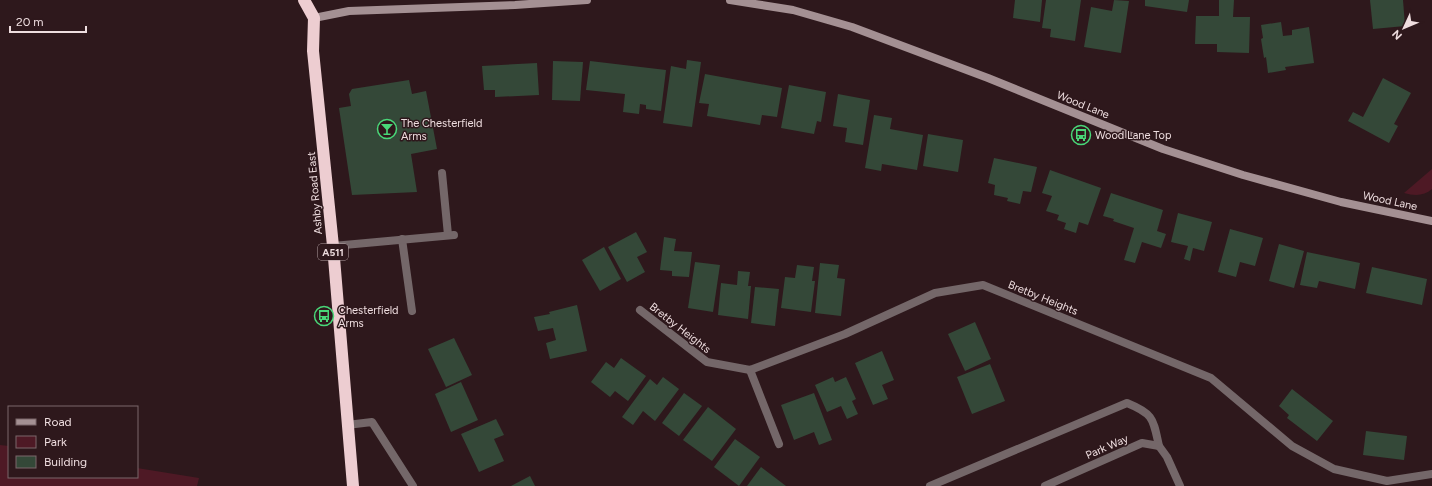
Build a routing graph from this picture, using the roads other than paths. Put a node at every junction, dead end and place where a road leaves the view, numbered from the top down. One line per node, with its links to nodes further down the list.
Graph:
1 (304, 0): 4 (highway)
2 (587, 0): 4 (street)
3 (730, 0): 6 (street, Wood Lane)
4 (314, 18): 8 (highway, Ashby Road East / A511)
5 (442, 173): 7 (street)
6 (1432, 221)
7 (402, 239): 8 (street); 10 (street)
8 (333, 246): 12 (highway, Ashby Road East / A511)
9 (640, 310): 11 (street, Bretby Heights)
10 (412, 311)
11 (750, 370): 13 (street); 15 (street, Bretby Heights)
12 (347, 425): 16 (highway, Ashby Road East / A511); 17 (street)
13 (779, 444)
14 (1159, 446): 18 (street); 19 (street, Park Way); 20 (street)
15 (1432, 474)
16 (353, 486)
17 (413, 486)
18 (930, 486)
19 (1045, 486)
20 (1180, 486)

